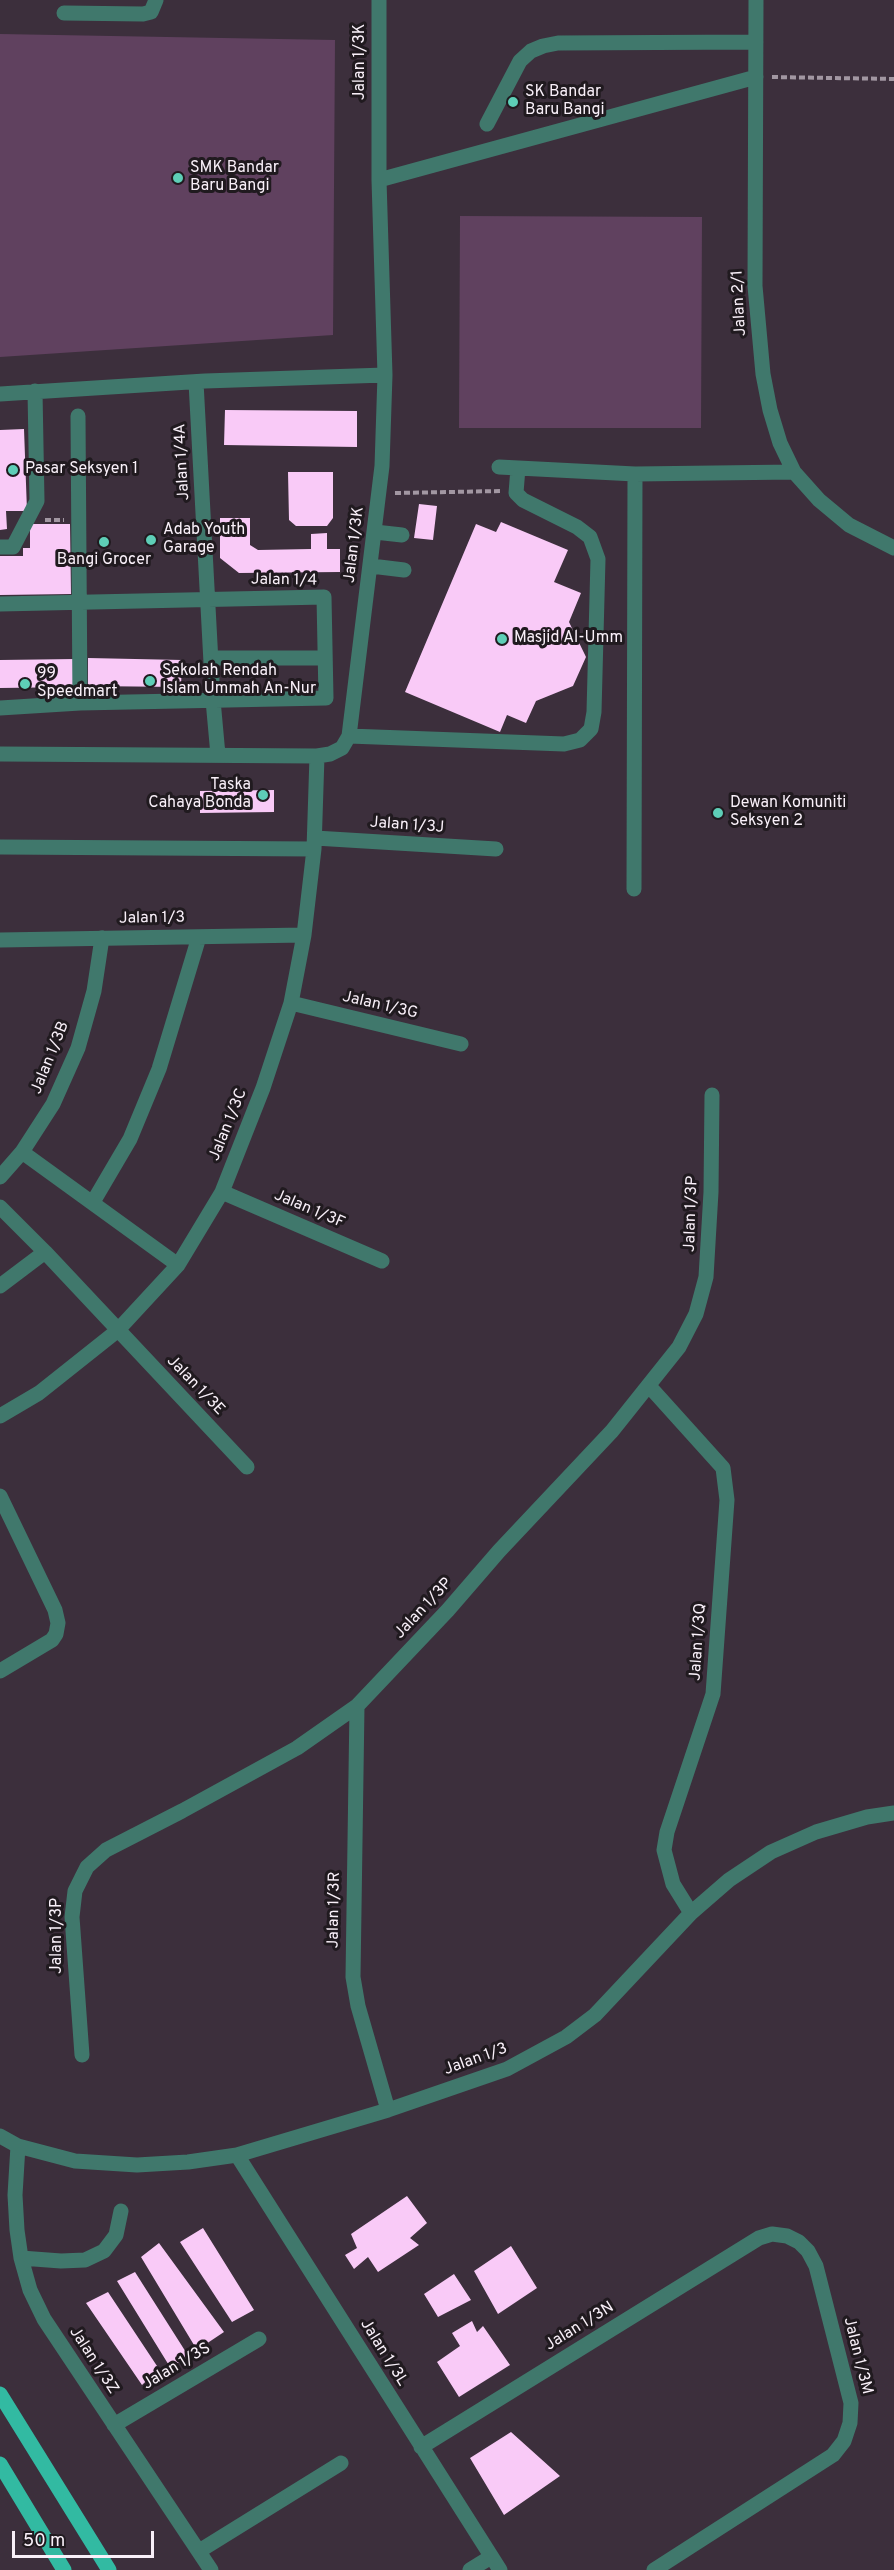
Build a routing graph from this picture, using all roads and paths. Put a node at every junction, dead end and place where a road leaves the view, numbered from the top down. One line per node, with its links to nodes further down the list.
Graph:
1 (156, 0): 4 (street)
2 (379, 0): 9 (street, Jalan 1/3K)
3 (756, 0): 5 (street, Jalan 2/1)
4 (64, 13)
5 (756, 42): 6 (street, Jalan 2/1); 8 (street)
6 (756, 77): 7 (path); 9 (street); 17 (street, Jalan 2/1)
7 (894, 79)
8 (487, 124)
9 (379, 180): 10 (street, Jalan 1/3K)
10 (385, 375): 11 (street); 23 (street, Jalan 1/3K)
11 (196, 382): 12 (street); 29 (street, Jalan 1/4A)
12 (35, 391): 13 (street); 22 (street)
13 (0, 394)
14 (78, 416): 21 (street)
15 (499, 467): 16 (street)
16 (518, 468): 18 (street); 37 (street)
17 (794, 472): 18 (street); 26 (street, Jalan 2/1)
18 (635, 474): 44 (street)
19 (504, 491): 20 (path)
20 (397, 493)
21 (80, 519): 22 (path); 30 (street)
22 (27, 521): 25 (street)
23 (375, 532): 24 (street); 27 (street, Jalan 1/3K)
24 (402, 535)
25 (0, 547)
26 (894, 548)
27 (371, 566): 28 (street); 37 (street, Jalan 1/3K)
28 (404, 570)
29 (209, 599): 30 (street, Jalan 1/4); 32 (street, Jalan 1/4); 33 (street, Jalan 1/4A)
30 (80, 602): 31 (street, Jalan 1/4); 35 (street)
31 (0, 604)
32 (325, 657): 33 (street); 34 (street, Jalan 1/4)
33 (211, 658): 34 (street, Jalan 1/4A)
34 (213, 700): 35 (street, Jalan 1/4); 39 (street, Jalan 1/4A)
35 (80, 703): 36 (street, Jalan 1/4)
36 (0, 708)
37 (349, 736): 40 (street)
38 (0, 754): 39 (street)
39 (218, 755): 40 (street)
40 (317, 756): 41 (street, Jalan 1/3C)
41 (315, 843): 42 (street, Jalan 1/3J); 43 (street, Jalan 1/3J); 45 (street, Jalan 1/3C)
42 (0, 847)
43 (496, 849)
44 (634, 889)
45 (304, 935): 46 (street, Jalan 1/3); 49 (street, Jalan 1/3C)
46 (199, 937): 47 (street, Jalan 1/3); 55 (street)
47 (102, 938): 48 (street, Jalan 1/3); 52 (street, Jalan 1/3B)
48 (1, 943)
49 (291, 1003): 50 (street, Jalan 1/3G); 54 (street, Jalan 1/3C)
50 (461, 1044)
51 (712, 1095): 62 (street, Jalan 1/3P)
52 (22, 1152): 53 (street, Jalan 1/3B); 55 (street)
53 (0, 1177)
54 (222, 1192): 58 (street, Jalan 1/3F); 59 (street, Jalan 1/3C)
55 (93, 1202): 59 (street)
56 (0, 1207): 57 (street, Jalan 1/3E)
57 (45, 1252): 60 (street); 61 (street, Jalan 1/3E)
58 (382, 1261)
59 (178, 1265): 61 (street, Jalan 1/3C)
60 (0, 1286)
61 (117, 1331): 63 (street, Jalan 1/3C); 64 (street, Jalan 1/3E)
62 (650, 1387): 67 (street, Jalan 1/3P); 69 (street, Jalan 1/3Q)
63 (0, 1416)
64 (247, 1467)
65 (0, 1496): 66 (street)
66 (0, 1671)
67 (357, 1706): 70 (street, Jalan 1/3P); 71 (street, Jalan 1/3R)
68 (894, 1812): 69 (street, Jalan 1/3)
69 (691, 1913): 71 (street, Jalan 1/3)
70 (82, 2055)
71 (388, 2110): 74 (street, Jalan 1/3)
72 (0, 2136): 73 (street, Jalan 1/3)
73 (18, 2146): 74 (street, Jalan 1/3); 77 (street, Jalan 1/3Z)
74 (237, 2155): 81 (street, Jalan 1/3L)
75 (121, 2211): 77 (street)
76 (759, 2238): 81 (street, Jalan 1/3N); 91 (street, Jalan 1/3M)
77 (21, 2258): 80 (street, Jalan 1/3Z)
78 (259, 2339): 80 (street, Jalan 1/3S)
79 (0, 2394): 87 (main road)
80 (114, 2425): 84 (street, Jalan 1/3Z)
81 (421, 2447): 85 (street, Jalan 1/3L)
82 (341, 2463): 84 (street)
83 (0, 2464): 86 (main road)
84 (199, 2552): 88 (street, Jalan 1/3Z)
85 (491, 2557): 89 (street); 90 (street, Jalan 1/3L)
86 (64, 2570)
87 (109, 2570)
88 (211, 2570)
89 (470, 2570)
90 (500, 2570)
91 (654, 2570)

